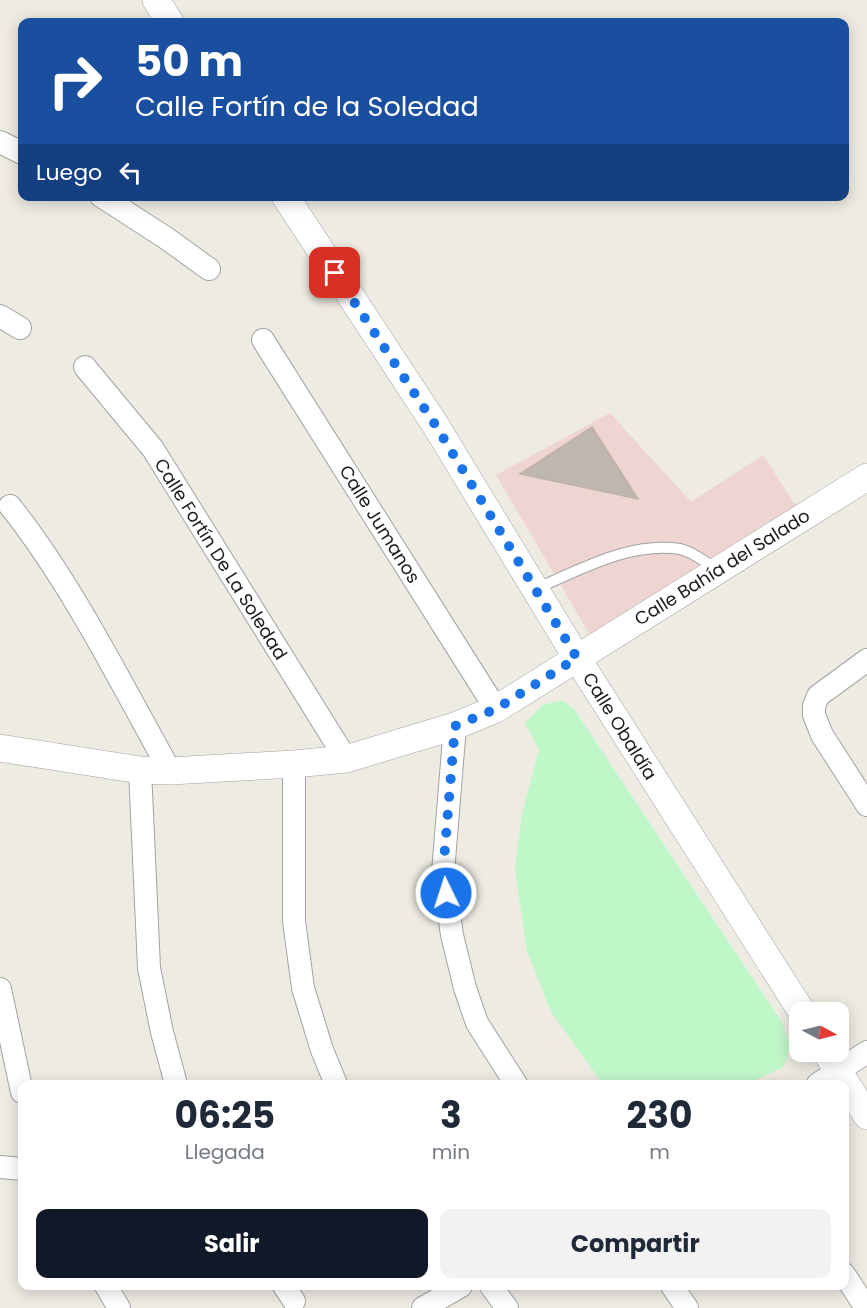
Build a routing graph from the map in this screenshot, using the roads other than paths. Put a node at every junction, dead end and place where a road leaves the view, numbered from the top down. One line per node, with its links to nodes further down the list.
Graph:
1 (156, 0): 2 (street)
2 (167, 18)
3 (0, 142): 4 (street)
4 (18, 151)
5 (109, 201): 7 (street)
6 (288, 201): 15 (street, Calle Obaldía)
7 (209, 269)
8 (0, 316): 9 (street)
9 (20, 328)
10 (263, 340): 18 (street, Calle Jumanos)
11 (85, 367): 21 (street, Calle Fortín De La Soledad)
12 (867, 477): 14 (street, Calle Bahía del Salado)
13 (10, 506): 24 (street)
14 (717, 569): 15 (lane); 16 (street, Calle Bahía del Salado)
15 (535, 589): 16 (street, Calle Obaldía)
16 (577, 658): 18 (street); 27 (street, Calle Obaldía)
17 (867, 660): 25 (street)
18 (496, 709): 19 (street)
19 (455, 726): 21 (street); 33 (street)
20 (0, 748): 23 (street)
21 (346, 759): 22 (street)
22 (294, 764): 24 (street); 32 (street)
23 (140, 770): 24 (street); 31 (street)
24 (170, 771)
25 (867, 805)
26 (0, 989): 30 (street)
27 (796, 1002)
28 (867, 1052): 29 (street)
29 (828, 1069)
30 (19, 1080)
31 (175, 1080)
32 (334, 1080)
33 (513, 1080)
34 (849, 1094): 35 (street)
35 (867, 1116)
36 (0, 1167): 37 (street)
37 (18, 1169)
38 (849, 1282): 47 (street)
39 (108, 1290): 43 (street)
40 (454, 1290): 44 (street)
41 (494, 1290): 45 (street)
42 (675, 1290): 46 (street)
43 (119, 1308)
44 (423, 1308)
45 (507, 1308)
46 (687, 1308)
47 (866, 1308)

